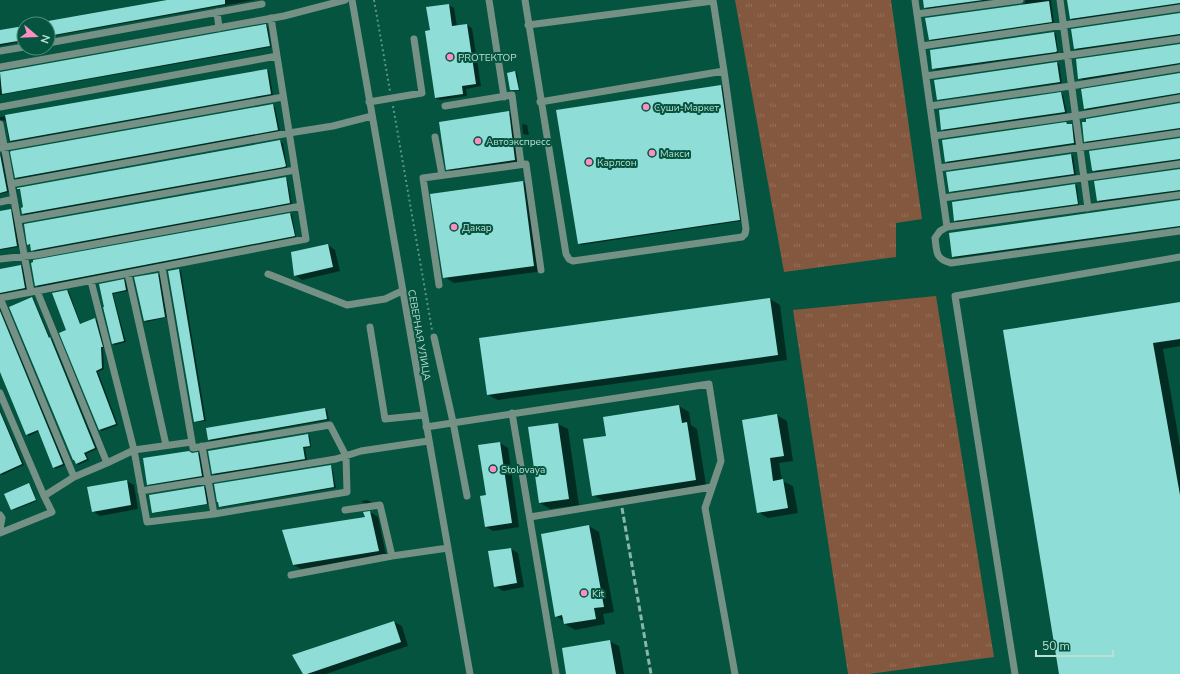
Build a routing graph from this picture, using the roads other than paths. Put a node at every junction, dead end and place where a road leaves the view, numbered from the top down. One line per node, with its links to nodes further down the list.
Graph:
1 (345, 0): 13 (street)
2 (352, 0): 33 (street, СЕВЕРНАЯ УЛИЦА)
3 (489, 0): 31 (street)
4 (525, 0): 14 (street)
5 (713, 0): 14 (street); 27 (street)
6 (915, 0): 12 (street)
7 (1020, 0): 12 (street)
8 (1060, 0): 15 (street)
9 (262, 4): 11 (street)
10 (1180, 8): 15 (street)
11 (217, 12): 16 (street); 19 (street)
12 (917, 14): 20 (street)
13 (271, 18): 16 (street); 23 (street)
14 (528, 25): 34 (street)
15 (1063, 25): 20 (street); 24 (street)
16 (219, 28): 25 (street)
17 (414, 39): 33 (street)
18 (1180, 39): 24 (street)
19 (56, 41)
20 (922, 46): 28 (street)
21 (16, 48): 22 (street)
22 (0, 51)
23 (277, 56): 30 (street); 35 (street)
24 (1067, 56): 28 (street); 29 (street)
25 (0, 67)
26 (1180, 68): 29 (street)
27 (724, 71): 34 (street); 34 (street)
28 (926, 76): 37 (street)
29 (1071, 86): 37 (street); 39 (street)
30 (284, 97): 41 (street); 45 (street)
31 (504, 97): 36 (street); 47 (street)
32 (1180, 98): 39 (street)
33 (369, 102): 38 (street, СЕВЕРНАЯ УЛИЦА)
34 (540, 102)
35 (0, 106)
36 (445, 106)
37 (930, 106): 43 (street)
38 (372, 116): 41 (street); 72 (street, СЕВЕРНАЯ УЛИЦА)
39 (1075, 116): 43 (street); 46 (street)
40 (0, 124): 45 (street)
41 (289, 133): 50 (street); 53 (street)
42 (1180, 133): 46 (street)
43 (934, 136): 49 (street)
44 (435, 137): 51 (street)
45 (2, 148): 53 (street)
46 (1080, 148): 49 (street); 52 (street)
47 (521, 164): 51 (street); 67 (street)
48 (1180, 164): 52 (street)
49 (939, 168): 55 (street)
50 (295, 170): 58 (street); 60 (street)
51 (442, 175): 71 (street)
52 (1084, 177): 55 (street); 59 (street)
53 (11, 184): 56 (street)
54 (1180, 195): 59 (street)
55 (943, 198): 61 (street)
56 (14, 199): 57 (street); 60 (street)
57 (0, 202)
58 (301, 206): 63 (street); 66 (street)
59 (1088, 208): 61 (street)
60 (18, 220): 63 (street)
61 (947, 227): 62 (street)
62 (1180, 231)
63 (25, 256): 65 (street); 73 (street)
64 (1180, 257): 107 (street)
65 (0, 259)
66 (162, 267): 68 (street); 83 (street)
67 (541, 270)
68 (128, 274): 70 (street); 84 (street)
69 (268, 274): 72 (street)
70 (91, 281): 73 (street); 86 (street)
71 (439, 285)
72 (402, 291): 79 (street, СЕВЕРНАЯ УЛИЦА)
73 (34, 292): 74 (street); 88 (street)
74 (0, 298): 89 (street)
75 (370, 326): 79 (street)
76 (434, 337): 80 (street)
77 (0, 393): 93 (street)
78 (512, 413): 80 (street); 91 (street); 98 (street)
79 (424, 415): 81 (street, СЕВЕРНАЯ УЛИЦА)
80 (453, 422): 81 (street); 94 (street)
81 (426, 427): 82 (street, СЕВЕРНАЯ УЛИЦА)
82 (428, 441): 87 (street); 101 (street, СЕВЕРНАЯ УЛИЦА)
83 (192, 442): 84 (street); 85 (street)
84 (166, 445): 86 (street)
85 (202, 446): 87 (street); 90 (street)
86 (134, 450): 88 (street); 92 (street)
87 (346, 456): 90 (street); 96 (street)
88 (107, 463): 89 (street)
89 (74, 477): 93 (street)
90 (208, 480): 92 (street); 96 (street)
91 (712, 487): 98 (street); 106 (street)
92 (141, 491): 96 (street)
93 (44, 496): 100 (street)
94 (467, 496)
95 (344, 510): 102 (street)
96 (214, 514)
97 (0, 515): 99 (street)
98 (530, 517): 105 (street)
99 (0, 529)
100 (0, 533)
101 (448, 548): 102 (street); 104 (street, СЕВЕРНАЯ УЛИЦА)
102 (392, 556): 103 (street)
103 (291, 575)
104 (470, 674)
105 (556, 674)
106 (735, 674)
107 (1015, 674)

